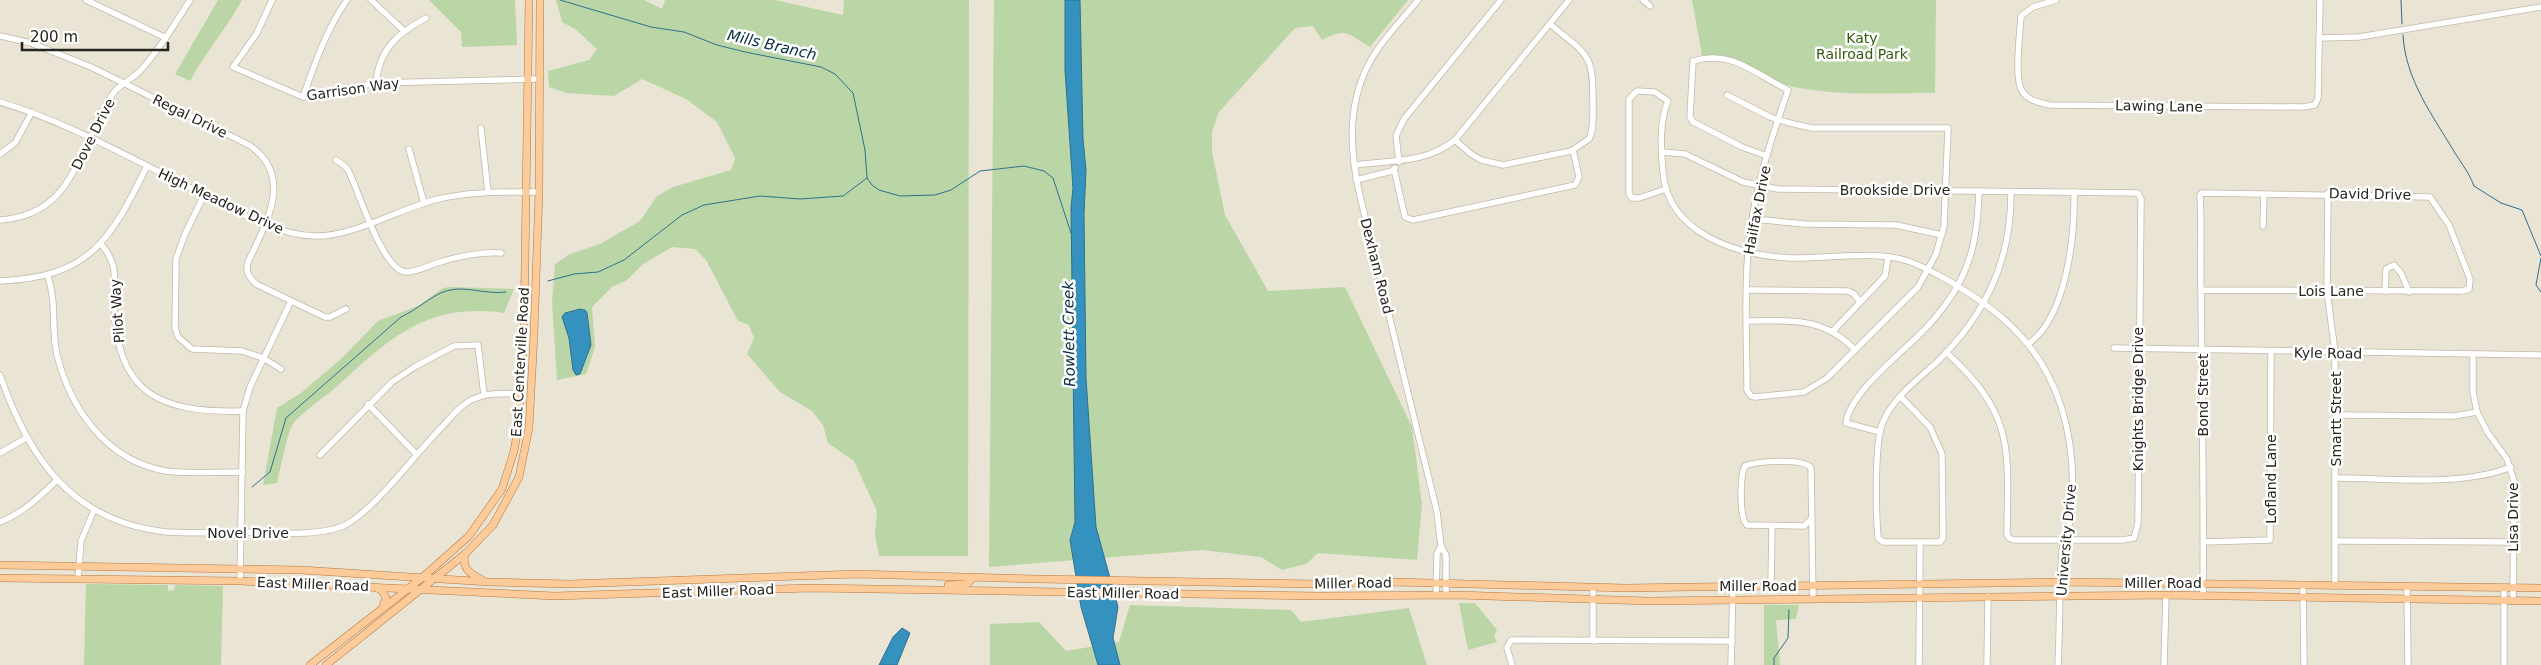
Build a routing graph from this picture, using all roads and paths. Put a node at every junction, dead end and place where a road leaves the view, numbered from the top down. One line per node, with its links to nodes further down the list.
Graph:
1 (86, 0): 20 (street)
2 (190, 0): 20 (street, Dove Drive)
3 (272, 0): 27 (street, Garrison Way)
4 (347, 0): 27 (street)
5 (371, 0): 18 (street)
6 (529, 0): 23 (main road, East Centerville Road)
7 (540, 0): 22 (main road, East Centerville Road)
8 (1418, 0): 41 (street, Dexham Road)
9 (1501, 0): 40 (street)
10 (1569, 0): 17 (street)
11 (1643, 0): 14 (street)
12 (2056, 0): 21 (street, Lawing Lane)
13 (2320, 0): 21 (street)
14 (1650, 6)
15 (2541, 8): 21 (street)
16 (426, 18): 18 (street)
17 (1550, 24): 33 (street); 35 (street)
18 (404, 30): 24 (street)
19 (0, 36): 25 (street, Regal Drive)
20 (166, 38): 25 (street, Dove Drive)
21 (2319, 38)
22 (539, 78): 23 (street, Garrison Way); 51 (main road, East Centerville Road)
23 (527, 79): 24 (street, Garrison Way); 50 (main road, East Centerville Road)
24 (376, 83): 27 (street, Garrison Way)
25 (124, 84): 32 (street, Dove Drive); 62 (street, Regal Drive)
26 (1727, 95): 30 (street)
27 (303, 97)
28 (0, 102): 29 (street, High Meadow Drive)
29 (32, 112): 32 (street, High Meadow Drive); 37 (street)
30 (1778, 120): 38 (street, Hailfax Drive); 38 (street, Hailfax Drive); 47 (street)
31 (481, 128): 49 (street)
32 (89, 138): 42 (street, High Meadow Drive); 61 (street, Dove Drive)
33 (1455, 140): 35 (street); 40 (street)
34 (409, 149): 59 (street)
35 (1573, 150): 43 (street)
36 (1662, 152): 45 (street, Brookside Drive); 46 (street); 46 (street)
37 (0, 154)
38 (1767, 156): 45 (street, Hailfax Drive)
39 (336, 160): 63 (street)
40 (1399, 162): 41 (street); 43 (street)
41 (1354, 165): 44 (street, Dexham Road)
42 (147, 166): 57 (street, High Meadow Drive); 66 (street)
43 (1394, 169): 44 (street)
44 (1356, 180): 127 (street, Dexham Road)
45 (1759, 186): 47 (street, Brookside Drive); 60 (street, Hailfax Drive)
46 (1666, 189): 67 (street, University Drive)
47 (1946, 190): 48 (street, Brookside Drive); 65 (street)
48 (1979, 191): 52 (street, Brookside Drive); 73 (street)
49 (488, 192): 50 (street, High Meadow Drive); 59 (street, High Meadow Drive)
50 (526, 192): 51 (street, High Meadow Drive); 100 (main road, East Centerville Road)
51 (539, 192): 101 (main road, East Centerville Road)
52 (2011, 192): 53 (street, Brookside Drive); 82 (street)
53 (2074, 192): 54 (street, Brookside Drive); 86 (street)
54 (2134, 192): 88 (street, Knights Bridge Drive)
55 (2264, 194): 56 (street, David Drive); 58 (street, David Drive); 64 (street)
56 (2328, 194): 76 (street, Smartt Street); 78 (street, David Drive)
57 (204, 195): 62 (street, High Meadow Drive); 96 (street)
58 (2200, 195): 75 (street, Bond Street)
59 (424, 203): 63 (street, High Meadow Drive)
60 (1753, 219): 65 (street); 67 (street, Hailfax Drive)
61 (0, 220)
62 (266, 223): 63 (street, High Meadow Drive); 80 (street, Regal Drive)
63 (368, 223): 68 (street)
64 (2263, 226)
65 (1942, 235): 70 (street)
66 (101, 244): 71 (street); 105 (street, Pilot Way)
67 (1748, 251): 69 (street, University Drive); 74 (street, Hailfax Drive)
68 (501, 253)
69 (1888, 258): 70 (street, University Drive); 81 (street)
70 (1928, 269): 73 (street, University Drive); 89 (street)
71 (48, 276): 72 (street); 114 (street)
72 (0, 281)
73 (1957, 286): 82 (street, University Drive); 108 (street)
74 (1747, 290): 81 (street); 84 (street, Hailfax Drive)
75 (2201, 290): 76 (street, Lois Lane); 90 (street, Bond Street)
76 (2327, 291): 77 (street, Lois Lane); 93 (street, Smartt Street)
77 (2386, 291): 79 (street, Lois Lane); 79 (street)
78 (2462, 291): 79 (street, Lois Lane)
79 (2409, 292)
80 (291, 301): 83 (street); 96 (street)
81 (1860, 302): 85 (street)
82 (1984, 302): 86 (street, University Drive); 91 (street)
83 (346, 309)
84 (1747, 321): 85 (street); 89 (street, Hailfax Drive)
85 (1833, 331): 89 (street)
86 (2028, 344): 122 (street, University Drive)
87 (2114, 348): 88 (street, Kyle Road)
88 (2138, 348): 90 (street, Kyle Road); 122 (street, Knights Bridge Drive)
89 (1855, 350)
90 (2202, 350): 92 (street, Kyle Road); 125 (street, Bond Street)
91 (1946, 352): 103 (street); 122 (street)
92 (2271, 352): 93 (street, Kyle Road); 125 (street, Lofland Lane)
93 (2335, 352): 94 (street, Kyle Road); 107 (street, Smartt Street)
94 (2473, 354): 95 (street, Kyle Road); 106 (street, Lisa Drive)
95 (2541, 355)
96 (263, 358): 97 (street); 105 (street)
97 (281, 369)
98 (0, 375): 99 (street, Novel Drive)
99 (2, 387): 109 (street, Novel Drive)
100 (520, 394): 101 (main road); 102 (street, Novel Drive); 133 (main road, East Centerville Road)
101 (530, 394): 128 (main road, East Centerville Road)
102 (484, 395): 104 (street); 111 (street, Novel Drive)
103 (1900, 396): 108 (street); 124 (street)
104 (368, 404): 111 (street); 112 (street)
105 (244, 411): 114 (street)
106 (2477, 412): 107 (street); 113 (street, Lisa Drive)
107 (2336, 415): 115 (street, Smartt Street)
108 (1880, 432): 124 (street)
109 (26, 438): 110 (street); 116 (street, Novel Drive)
110 (0, 453)
111 (416, 454): 121 (street, Novel Drive)
112 (320, 455)
113 (2511, 467): 115 (street); 126 (street, Lisa Drive)
114 (243, 472): 121 (street)
115 (2336, 478): 123 (street, Smartt Street)
116 (57, 480): 117 (street, Novel Drive); 119 (street)
117 (94, 510): 121 (street, Novel Drive); 130 (street)
118 (1812, 518): 120 (street); 120 (street); 149 (street)
119 (0, 522)
120 (1772, 526): 148 (street)
121 (242, 532): 131 (street)
122 (2064, 540): 140 (street, University Drive)
123 (2336, 541): 126 (street); 151 (street, Smartt Street)
124 (1920, 542): 145 (street)
125 (2204, 542): 142 (street, Bond Street)
126 (2514, 542): 158 (street, Lisa Drive)
127 (1441, 546): 143 (street, Dexham Road); 144 (street, Dexham Road)
128 (465, 554): 136 (main road, East Centerville Road); 139 (main road)
129 (0, 565): 130 (main road, East Miller Road)
130 (78, 566): 131 (main road, East Miller Road); 137 (street)
131 (240, 569): 133 (main road, East Miller Road); 138 (street)
132 (878, 575): 134 (main road, East Miller Road); 141 (main road, East Miller Road); 155 (main road)
133 (423, 576): 136 (main road, East Miller Road); 154 (main road, East Centerville Road)
134 (974, 577): 143 (main road, Miller Road); 161 (main road)
135 (0, 578): 137 (main road, East Miller Road)
136 (437, 578): 139 (main road, East Miller Road); 160 (main road, East Centerville Road)
137 (78, 579): 138 (main road, East Miller Road)
138 (240, 581): 152 (main road, East Miller Road)
139 (489, 582): 141 (main road, East Miller Road)
140 (2062, 582): 142 (main road, Miller Road); 145 (main road, Miller Road); 169 (street, University Drive)
141 (586, 583): 166 (main road)
142 (2203, 583): 150 (main road, Miller Road); 165 (street, Bond Street)
143 (1436, 584): 144 (main road, Miller Road); 162 (street, Dexham Road)
144 (1446, 584): 156 (main road, Miller Road); 163 (street, Dexham Road)
145 (1920, 584): 146 (main road, Miller Road); 167 (street)
146 (1867, 585): 149 (main road, Miller Road); 170 (main road)
147 (1733, 586): 148 (main road, Miller Road); 156 (main road, Miller Road); 173 (street)
148 (1771, 586): 149 (main road, Miller Road)
149 (1817, 586): 171 (main road)
150 (2303, 586): 151 (main road, Miller Road); 172 (street)
151 (2336, 586): 153 (main road, Miller Road)
152 (374, 587): 154 (main road, East Miller Road); 179 (main road)
153 (2407, 587): 157 (main road, Miller Road); 174 (street)
154 (408, 588): 160 (main road, East Miller Road); 179 (main road, East Centerville Road)
155 (878, 588): 161 (main road, East Miller Road); 166 (main road, East Miller Road)
156 (1593, 588): 175 (street)
157 (2504, 588): 158 (main road, Miller Road); 176 (street)
158 (2513, 588): 159 (main road, Miller Road); 177 (street, Lisa Drive)
159 (2541, 588)
160 (423, 589): 166 (main road, East Miller Road); 181 (main road, East Centerville Road)
161 (933, 589): 162 (main road, East Miller Road)
162 (1436, 595): 163 (main road, Miller Road)
163 (1446, 595): 175 (main road, Miller Road)
164 (2166, 595): 165 (main road, Miller Road); 169 (main road, Miller Road); 191 (street)
165 (2203, 595): 172 (main road, Miller Road)
166 (587, 596)
167 (1920, 596): 168 (main road, Miller Road); 170 (main road, Miller Road); 188 (street)
168 (1988, 596): 169 (main road, Miller Road); 189 (street)
169 (2061, 596): 190 (street, University Drive)
170 (1868, 597): 171 (main road, Miller Road)
171 (1817, 598): 173 (main road, Miller Road)
172 (2303, 598): 174 (main road, Miller Road); 192 (street)
173 (1732, 600): 175 (main road, Miller Road); 183 (street)
174 (2407, 600): 176 (main road, Miller Road); 193 (street)
175 (1593, 601): 182 (street)
176 (2504, 601): 177 (main road, Miller Road); 194 (street)
177 (2513, 601): 178 (main road, Miller Road)
178 (2541, 601)
179 (382, 609): 180 (main road, East Centerville Road)
180 (357, 628): 181 (main road); 184 (main road, East Centerville Road)
181 (363, 636): 185 (main road, East Centerville Road)
182 (1593, 641): 183 (street); 186 (street)
183 (1732, 641): 187 (street)
184 (310, 665)
185 (326, 665)
186 (1512, 665)
187 (1731, 665)
188 (1920, 665)
189 (1987, 665)
190 (2058, 665)
191 (2164, 665)
192 (2304, 665)
193 (2408, 665)
194 (2504, 665)

